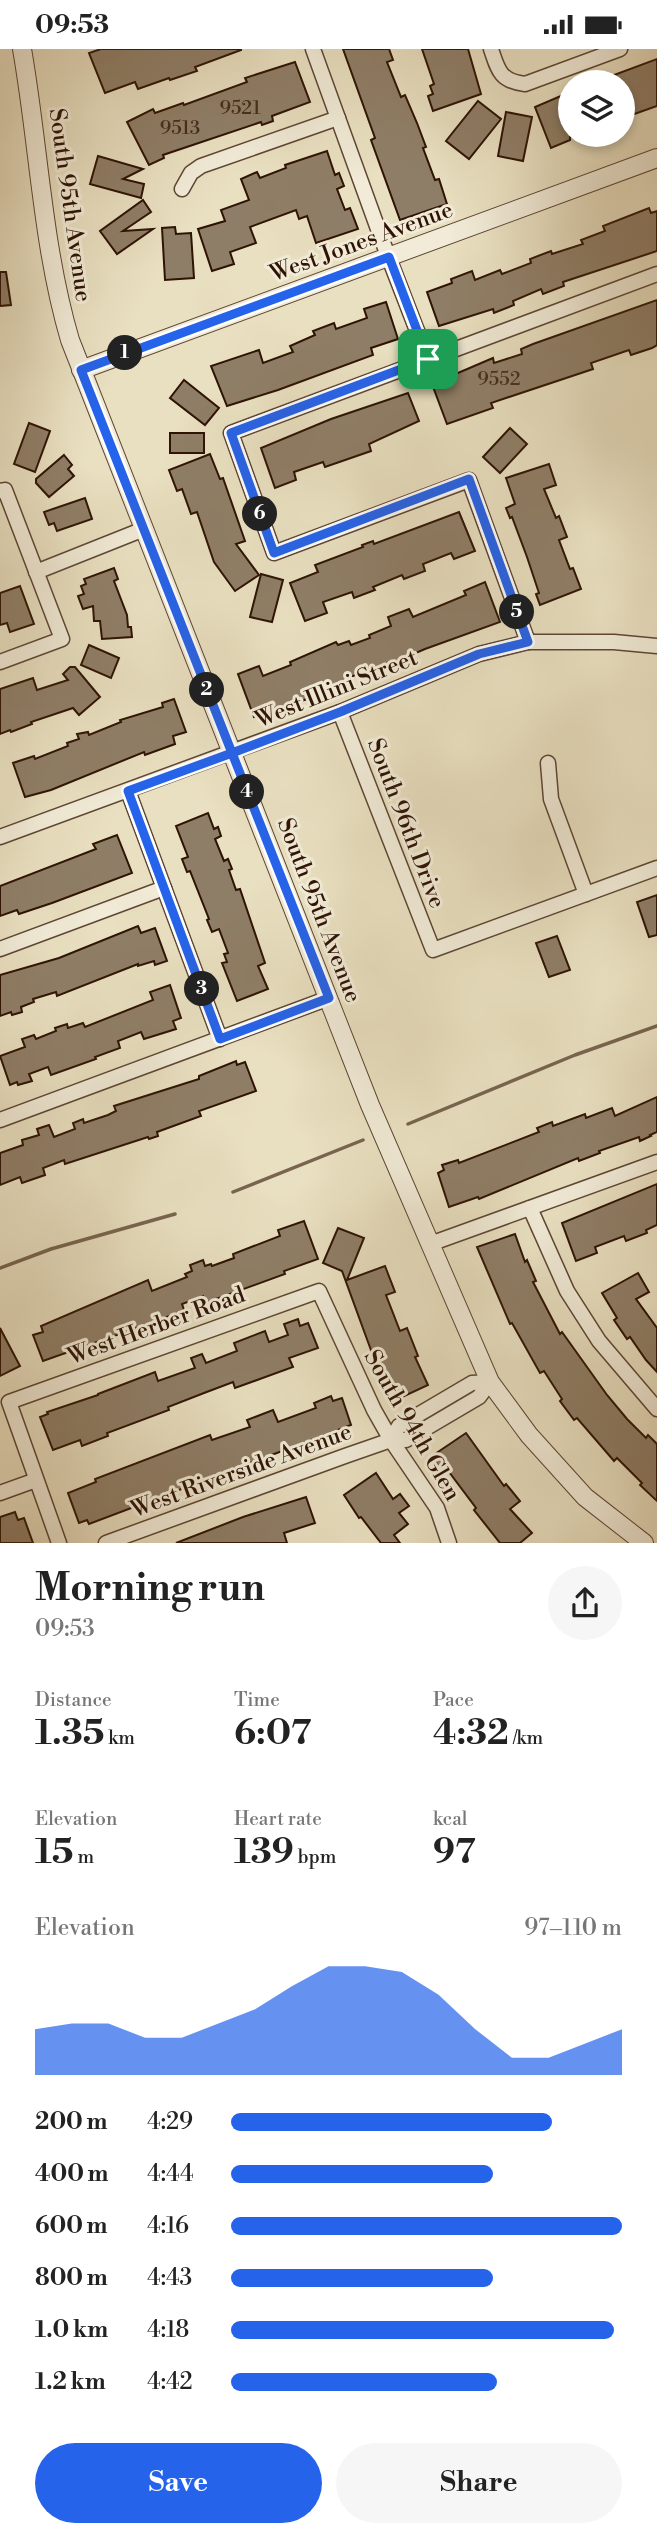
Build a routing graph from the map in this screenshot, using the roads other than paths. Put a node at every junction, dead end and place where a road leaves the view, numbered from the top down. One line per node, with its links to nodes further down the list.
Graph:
1 (22, 49): 11 (street, South 95th Avenue)
2 (313, 49): 5 (street)
3 (491, 49): 4 (street)
4 (620, 49)
5 (338, 118): 7 (street); 8 (street)
6 (657, 158): 8 (street, West Jones Avenue)
7 (182, 189)
8 (389, 257): 10 (street); 11 (street, West Jones Avenue)
9 (657, 274): 10 (street)
10 (428, 359): 15 (street)
11 (81, 370): 13 (street, South 95th Avenue)
12 (2, 491): 14 (street)
13 (144, 529): 14 (street); 19 (street, South 95th Avenue)
14 (36, 572): 17 (street)
15 (528, 642): 16 (street, West Illini Street); 18 (street, West Illini Street)
16 (657, 646)
17 (0, 662)
18 (340, 712): 19 (street, West Illini Street); 25 (street, South 96th Drive)
19 (232, 753): 21 (street, West Illini Street); 27 (street, South 95th Avenue)
20 (548, 763): 25 (street)
21 (128, 791): 22 (street, West Illini Street); 24 (street)
22 (0, 837)
23 (657, 868): 25 (street)
24 (164, 888): 26 (street); 28 (street)
25 (586, 894)
26 (0, 949)
27 (329, 998): 28 (street); 32 (street, South 95th Avenue)
28 (220, 1039): 29 (street)
29 (0, 1120)
30 (657, 1162): 31 (street)
31 (530, 1208): 32 (street); 35 (street)
32 (430, 1244): 34 (street, South 95th Avenue)
33 (319, 1291): 36 (street, South 94th Glen); 37 (street, West Herber Road)
34 (490, 1383): 36 (street, West Riverside Avenue); 39 (street, South 95th Avenue)
35 (657, 1409)
36 (391, 1440): 41 (street, West Riverside Avenue); 42 (street, South 94th Glen)
37 (36, 1480): 38 (street); 40 (street)
38 (0, 1493)
39 (637, 1537)
40 (59, 1543)
41 (106, 1543)
42 (449, 1543)

